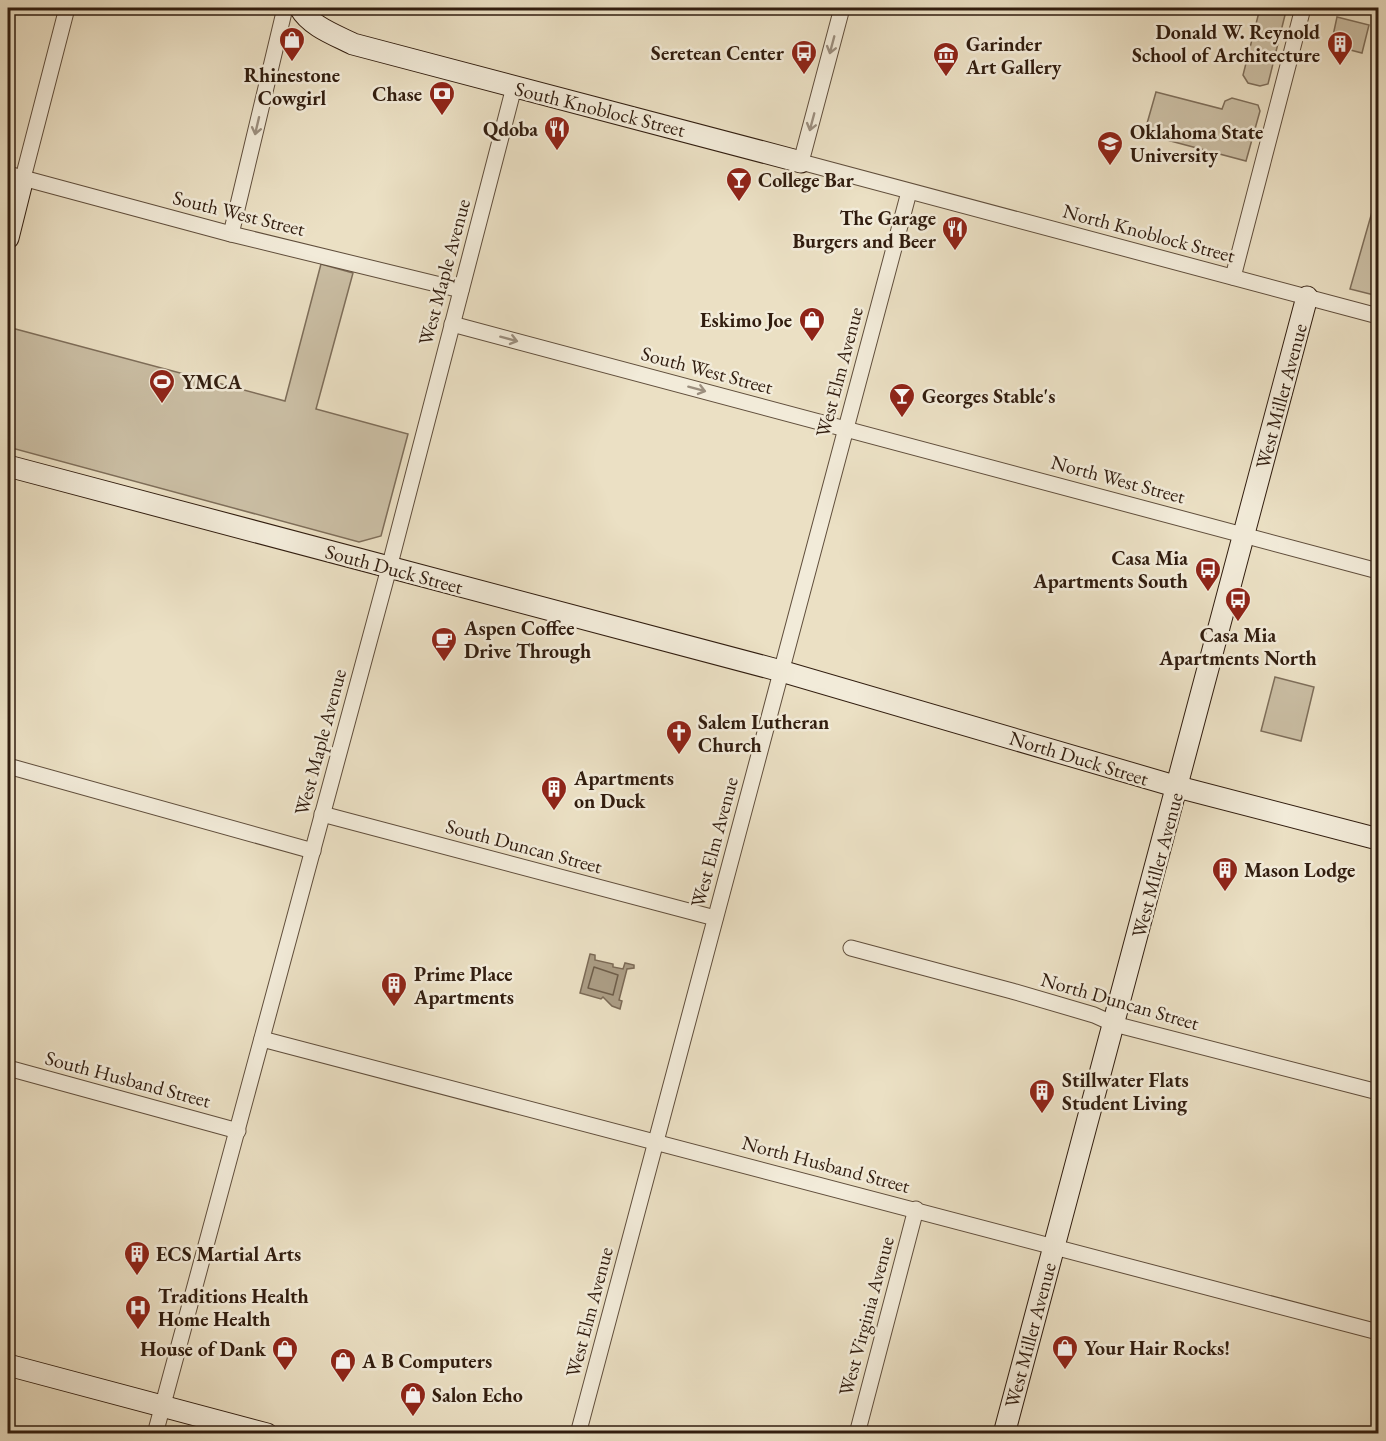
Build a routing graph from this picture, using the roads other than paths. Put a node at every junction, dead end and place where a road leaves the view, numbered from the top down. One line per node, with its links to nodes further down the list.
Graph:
1 (67, 8): 8 (street)
2 (285, 8): 10 (street, one-way to 10)
3 (300, 8): 6 (street, South Knoblock Street)
4 (842, 8): 7 (street, one-way to 7)
5 (1303, 8): 12 (street)
6 (514, 87): 7 (street, South Knoblock Street); 13 (street, West Maple Avenue)
7 (801, 162): 9 (street, South Knoblock Street)
8 (15, 176): 10 (street, South West Street); 11 (street)
9 (909, 192): 12 (street, North Knoblock Street); 17 (street, West Elm Avenue)
10 (231, 234): 13 (street, South West Street)
11 (8, 238)
12 (1233, 277): 14 (street, North Knoblock Street)
13 (461, 290): 16 (street, West Maple Avenue)
14 (1307, 297): 15 (street, North Knoblock Street); 19 (street, West Miller Avenue)
15 (1378, 316)
16 (452, 324): 17 (street, South West Street, one-way to 17); 20 (street, West Maple Avenue)
17 (846, 428): 19 (street, North West Street); 22 (street, West Elm Avenue)
18 (8, 466): 20 (street, South Duck Street)
19 (1244, 535): 21 (street, North West Street); 24 (street, West Miller Avenue)
20 (389, 568): 22 (street, South Duck Street); 25 (street, West Maple Avenue)
21 (1378, 571)
22 (781, 671): 24 (street, North Duck Street); 28 (street, West Elm Avenue)
23 (8, 766): 27 (street)
24 (1178, 787): 26 (street, North Duck Street); 30 (street, West Miller Avenue)
25 (322, 814): 27 (street, West Maple Avenue); 28 (street, South Duncan Street)
26 (1378, 839)
27 (313, 851): 31 (street, West Maple Avenue)
28 (715, 918): 35 (street, West Elm Avenue)
29 (851, 948): 30 (street, North Duncan Street)
30 (1114, 1023): 33 (street, North Duncan Street); 37 (street, West Miller Avenue)
31 (262, 1039): 34 (street, West Maple Avenue); 35 (street, North Husband Street)
32 (8, 1068): 34 (street, South Husband Street)
33 (1378, 1092)
34 (238, 1131): 40 (street, West Maple Avenue)
35 (656, 1141): 36 (street, North Husband Street); 43 (street, West Elm Avenue)
36 (916, 1209): 37 (street, North Husband Street); 44 (street, West Virginia Avenue)
37 (1054, 1246): 38 (street, North Husband Street); 45 (street, West Miller Avenue)
38 (1378, 1332)
39 (8, 1365): 40 (street)
40 (164, 1406): 41 (street, West Maple Avenue); 42 (street)
41 (155, 1434)
42 (267, 1434)
43 (578, 1434)
44 (857, 1434)
45 (1004, 1434)

